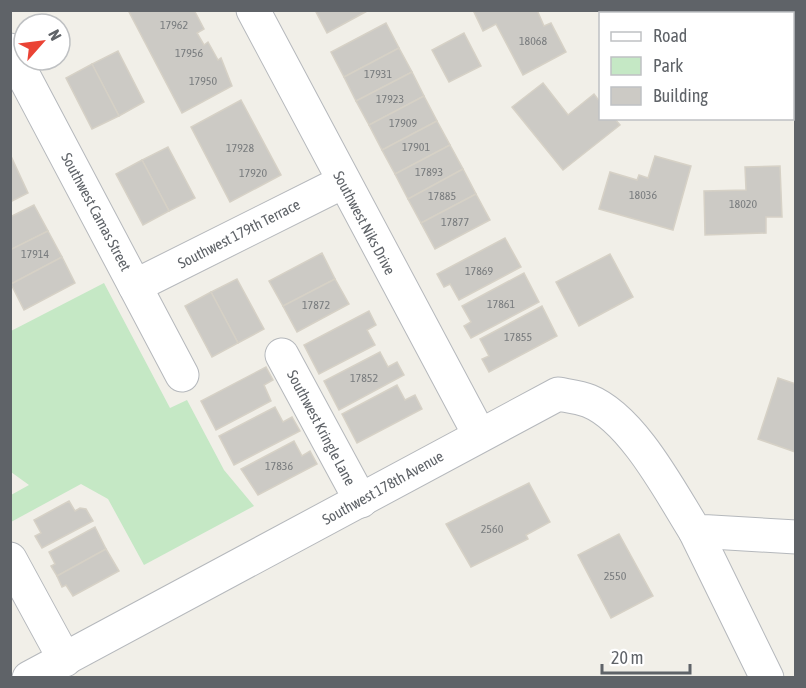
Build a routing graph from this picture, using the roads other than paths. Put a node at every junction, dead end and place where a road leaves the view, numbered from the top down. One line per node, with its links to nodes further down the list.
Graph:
1 (253, 10): 3 (street, Southwest Niks Drive)
2 (10, 50): 4 (street, Southwest Camas Street)
3 (343, 182): 4 (street, Southwest 179th Terrace); 7 (street, Southwest Niks Drive)
4 (135, 286): 6 (street, Southwest Camas Street)
5 (282, 355): 8 (street, Southwest Kringle Lane)
6 (182, 375)
7 (479, 434): 8 (street, Southwest 178th Avenue); 9 (street, Southwest 178th Avenue)
8 (361, 501): 12 (street, Southwest 178th Avenue)
9 (695, 531): 10 (street); 14 (street, Southwest 178th Avenue)
10 (795, 537)
11 (10, 559): 12 (street)
12 (65, 660): 13 (street, Southwest 178th Avenue)
13 (28, 678)
14 (767, 678)

